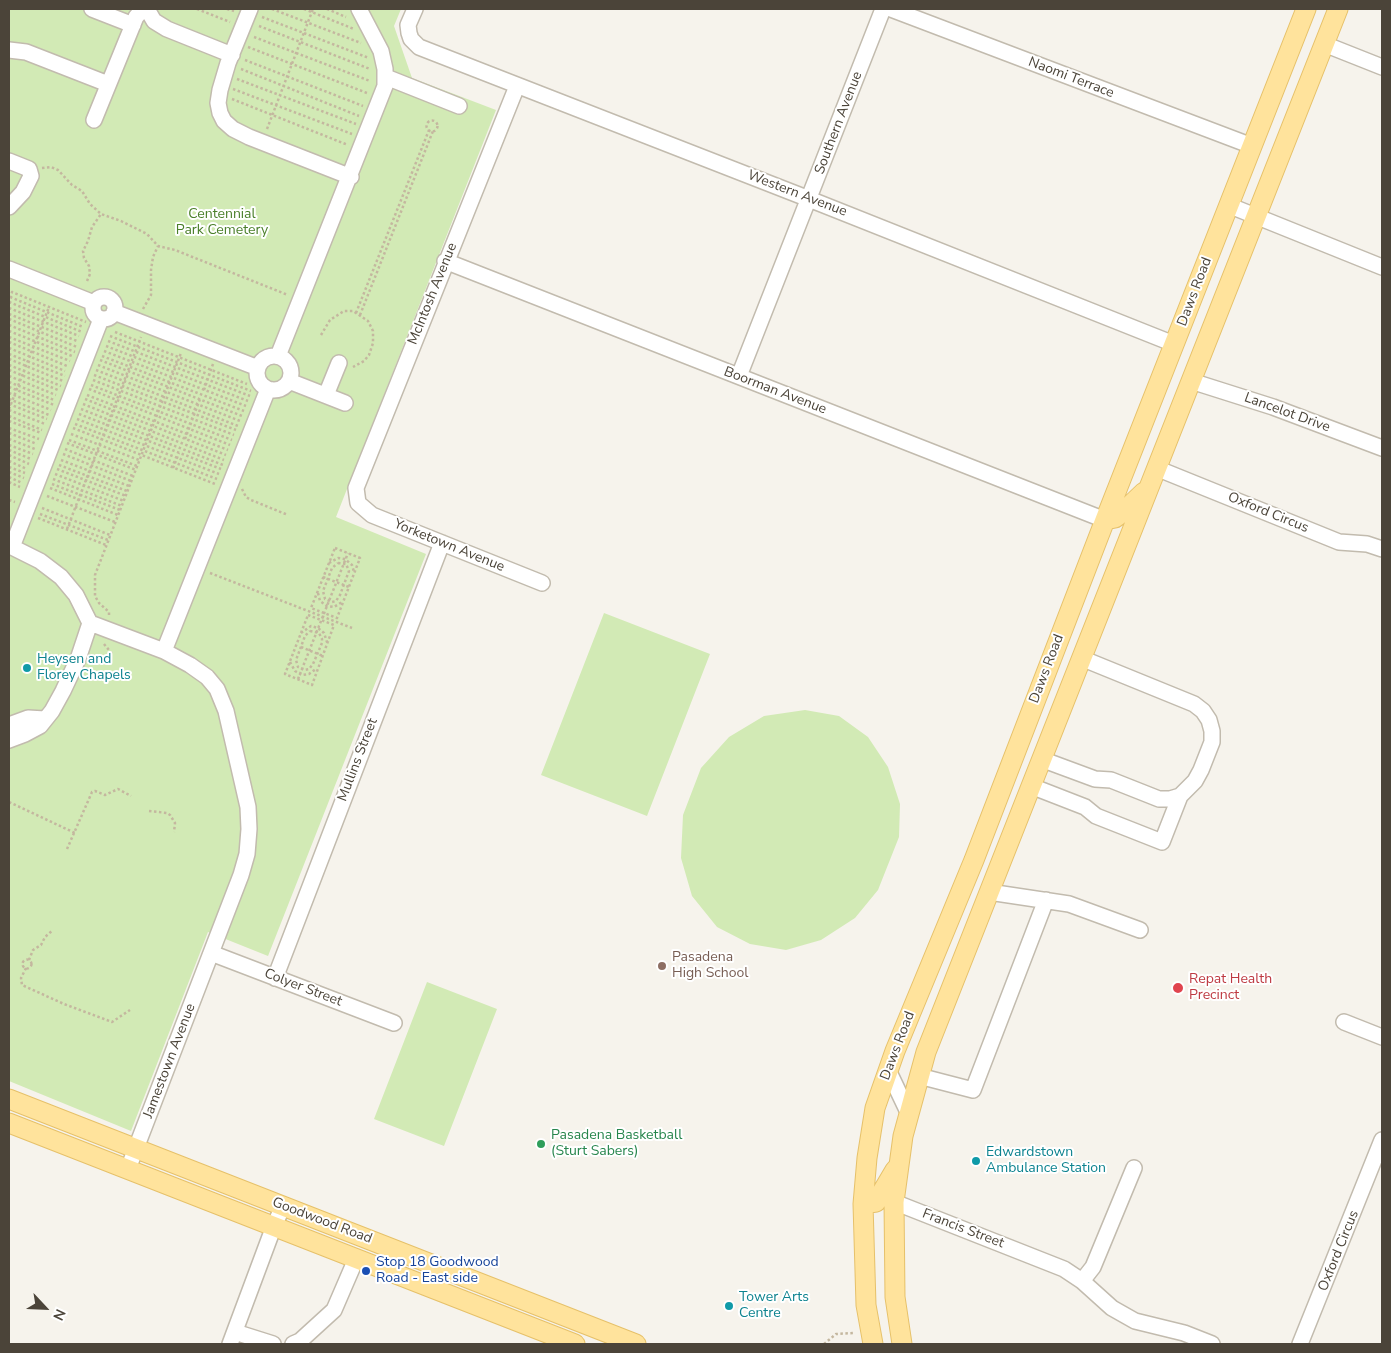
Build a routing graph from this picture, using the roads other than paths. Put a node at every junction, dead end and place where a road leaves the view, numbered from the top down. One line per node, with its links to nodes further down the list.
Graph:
1 (92, 9): 11 (street)
2 (143, 9): 11 (street)
3 (147, 9): 13 (street)
4 (359, 9): 10 (street)
5 (415, 9): 18 (street, Western Avenue)
6 (883, 9): 26 (street, Southern Avenue)
7 (891, 9): 21 (street, Naomi Terrace)
8 (1306, 9): 21 (main road, Daws Road)
9 (1338, 9): 12 (main road, Daws Road)
10 (369, 16): 16 (street)
11 (133, 25): 17 (street)
12 (1324, 44): 15 (street); 29 (main road, Daws Road)
13 (235, 47): 25 (street)
14 (9, 50): 17 (street)
15 (1382, 67)
16 (381, 69): 19 (street); 25 (street)
17 (108, 84): 20 (street)
18 (516, 86): 26 (street, Western Avenue); 30 (street, McIntosh Avenue)
19 (459, 106)
20 (94, 120)
21 (1252, 146): 27 (main road, Daws Road)
22 (9, 151): 24 (street)
23 (9, 161): 24 (street)
24 (29, 169): 28 (street)
25 (350, 177): 34 (street)
26 (809, 199): 33 (street, Western Avenue); 37 (street, Southern Avenue)
27 (1228, 205): 29 (street); 33 (main road, Daws Road)
28 (9, 207)
29 (1255, 216): 31 (street); 39 (main road, Daws Road)
30 (445, 261): 37 (street, Boorman Avenue); 47 (street, McIntosh Avenue)
31 (1382, 267)
32 (9, 269): 41 (street)
33 (1174, 344): 48 (main road, Daws Road)
34 (278, 356): 36 (street); 38 (street)
35 (338, 366): 40 (street)
36 (258, 368): 41 (street); 43 (street)
37 (738, 376): 48 (street, Boorman Avenue)
38 (289, 381): 40 (street); 43 (street)
39 (1191, 381): 44 (street, Lancelot Drive); 45 (main road, Daws Road)
40 (326, 395): 42 (street)
41 (70, 399): 50 (street)
42 (345, 403)
43 (246, 442): 55 (street)
44 (1382, 448)
45 (1156, 468): 46 (main road, Daws Road); 51 (street, Oxford Circus)
46 (1149, 487): 48 (main road); 52 (main road, Daws Road)
47 (358, 503): 49 (street, Yorketown Avenue)
48 (1105, 520): 52 (main road); 61 (main road, Daws Road)
49 (442, 543): 53 (street, Yorketown Avenue); 69 (street, Mullins Street)
50 (10, 547): 54 (street)
51 (1382, 549)
52 (1119, 564): 56 (main road, Daws Road)
53 (542, 583)
54 (97, 625): 55 (street, Jamestown Avenue); 57 (street)
55 (164, 651): 68 (street, Jamestown Avenue)
56 (1081, 658): 60 (main road, Daws Road); 63 (street)
57 (45, 719): 58 (street); 59 (street)
58 (9, 725)
59 (9, 740)
60 (1041, 759): 61 (main road); 62 (main road, Daws Road); 63 (street)
61 (1010, 764): 62 (main road); 64 (main road, Daws Road)
62 (1031, 786): 63 (street); 65 (main road, Daws Road)
63 (1180, 796)
64 (974, 860): 65 (main road); 70 (main road, Daws Road)
65 (986, 899): 66 (street); 70 (main road); 75 (main road, Daws Road)
66 (1046, 900): 67 (street); 75 (street)
67 (1140, 930)
68 (211, 953): 69 (street, Colyer Street); 80 (street, Jamestown Avenue)
69 (275, 978): 72 (street, Colyer Street)
70 (922, 986): 74 (main road, Daws Road)
71 (1344, 1022): 73 (street)
72 (394, 1023)
73 (1382, 1037)
74 (888, 1070): 77 (street); 86 (main road, Daws Road)
75 (919, 1076): 77 (main road, Daws Road)
76 (9, 1099): 80 (main road, Goodwood Road)
77 (909, 1114): 81 (main road, Daws Road)
78 (9, 1123): 83 (main road, Goodwood Road)
79 (1382, 1140): 84 (street, Oxford Circus)
80 (136, 1149): 83 (street, Jamestown Avenue); 87 (main road, Goodwood Road)
81 (898, 1164): 85 (main road, Daws Road); 86 (main road)
82 (1134, 1168): 90 (street)
83 (128, 1169): 88 (main road, Goodwood Road)
84 (1377, 1169): 99 (street, Oxford Circus)
85 (894, 1202): 90 (street, Francis Street); 97 (main road, Daws Road)
86 (862, 1204): 96 (main road, Daws Road)
87 (283, 1206): 88 (street); 95 (main road, Goodwood Road)
88 (274, 1226): 89 (main road, Goodwood Road); 91 (street)
89 (356, 1259): 93 (street); 94 (main road, Goodwood Road)
90 (1082, 1282): 98 (street, Francis Street)
91 (232, 1338): 92 (street)
92 (273, 1344)
93 (293, 1344)
94 (575, 1344)
95 (636, 1344)
96 (874, 1344)
97 (902, 1344)
98 (1212, 1344)
99 (1300, 1344)

